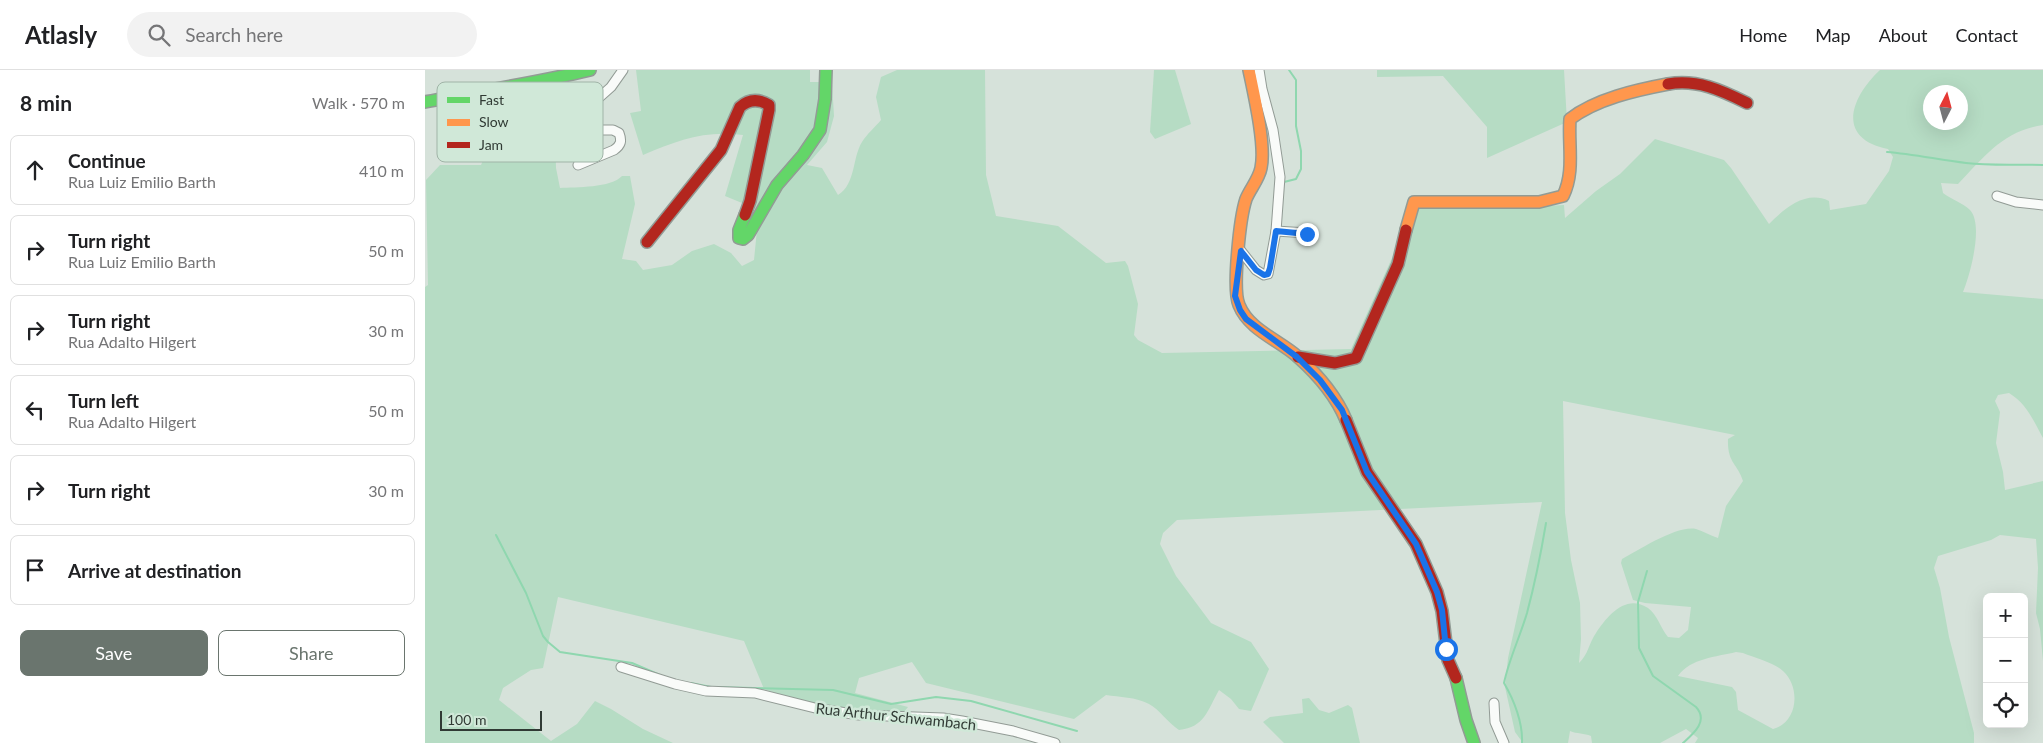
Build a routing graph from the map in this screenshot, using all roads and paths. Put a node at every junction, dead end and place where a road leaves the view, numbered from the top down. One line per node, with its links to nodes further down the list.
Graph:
1 (590, 70): 6 (street)
2 (623, 70): 7 (street)
3 (826, 70): 17 (street)
4 (1249, 70): 18 (street)
5 (1259, 70): 15 (street)
6 (534, 82)
7 (603, 94)
8 (1747, 103): 19 (street)
9 (603, 131): 10 (street)
10 (603, 155)
11 (585, 162): 12 (street)
12 (578, 165)
13 (1997, 196): 14 (street)
14 (2043, 204)
15 (1276, 231): 16 (street); 18 (street)
16 (1311, 238)
17 (647, 242)
18 (1241, 251): 19 (street)
19 (1297, 357): 23 (street)
20 (621, 667): 22 (street, Rua Arthur Schwambach)
21 (1494, 702): 24 (street)
22 (1055, 743)
23 (1474, 743)
24 (1504, 743)

